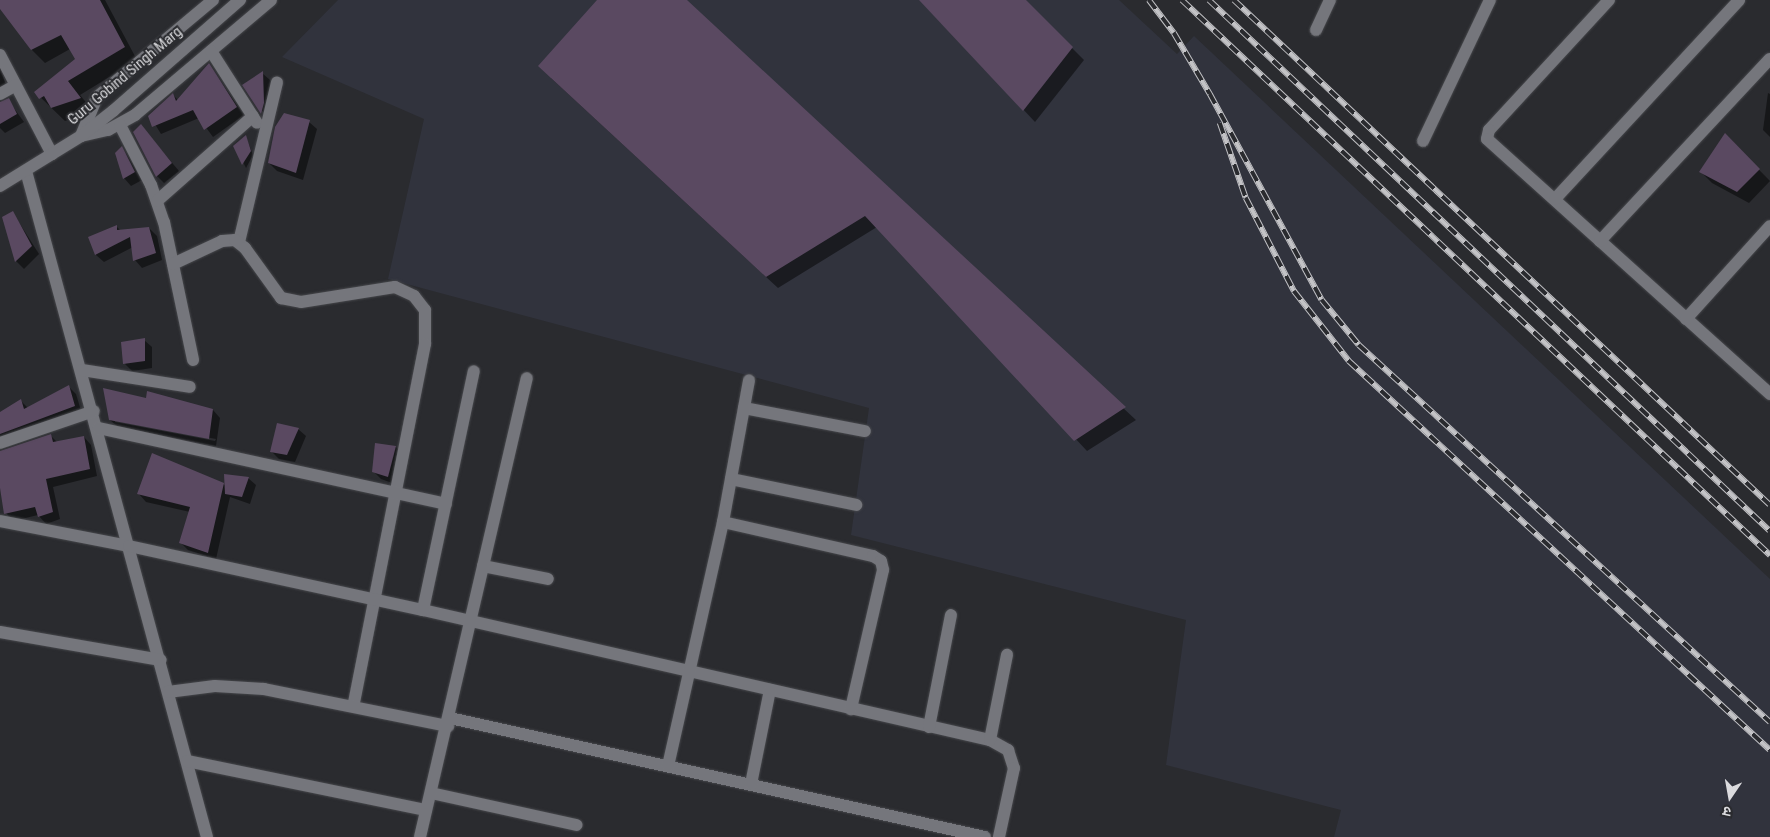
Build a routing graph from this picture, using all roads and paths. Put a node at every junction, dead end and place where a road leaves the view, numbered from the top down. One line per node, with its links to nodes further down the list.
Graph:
1 (213, 0): 18 (street)
2 (240, 0): 18 (street, Guru Gobind Singh Marg)
3 (270, 0): 9 (street)
4 (1330, 0): 8 (street)
5 (1490, 0): 19 (street)
6 (1609, 0): 23 (street)
7 (1739, 0): 23 (street)
8 (1316, 30)
9 (211, 51): 15 (street); 16 (street)
10 (0, 55): 13 (street)
11 (1770, 59): 26 (street)
12 (277, 82): 17 (street)
13 (16, 85): 14 (street); 20 (street)
14 (0, 94)
15 (252, 116): 17 (street); 24 (street)
16 (120, 125): 18 (street); 24 (street)
17 (264, 134): 27 (street)
18 (81, 136): 20 (street, Guru Gobind Singh Marg)
19 (1423, 141)
20 (52, 154): 21 (street, Guru Gobind Singh Marg)
21 (26, 171): 22 (street, Guru Gobind Singh Marg); 31 (street)
22 (0, 186)
23 (1555, 199): 26 (street)
24 (157, 201): 28 (street)
25 (1770, 226): 29 (street)
26 (1600, 241): 29 (street)
27 (239, 242): 28 (street); 43 (street)
28 (173, 264): 30 (street)
29 (1686, 319): 36 (street)
30 (193, 360)
31 (82, 370): 35 (street); 38 (street)
32 (474, 371): 44 (street)
33 (527, 378): 49 (street)
34 (749, 380): 37 (street)
35 (190, 387)
36 (1770, 394)
37 (744, 408): 40 (street); 42 (street)
38 (94, 411): 39 (street); 41 (street)
39 (98, 428): 43 (street); 48 (street)
40 (865, 431)
41 (0, 443)
42 (731, 479): 45 (street); 47 (street)
43 (396, 493): 44 (street); 51 (street)
44 (446, 504): 52 (street)
45 (856, 505)
46 (0, 521): 48 (street)
47 (722, 522): 58 (street); 62 (street)
48 (129, 546): 51 (street); 57 (street)
49 (483, 566): 50 (street); 54 (street)
50 (548, 579)
51 (375, 600): 52 (street); 61 (street)
52 (423, 610): 54 (street)
53 (951, 615): 64 (street)
54 (470, 622): 58 (street); 63 (street)
55 (0, 632): 57 (street)
56 (1007, 655): 65 (street)
57 (161, 660): 60 (street)
58 (690, 672): 59 (street); 67 (street)
59 (770, 690): 62 (street); 68 (street)
60 (168, 692): 61 (street); 66 (street)
61 (354, 706): 63 (street)
62 (851, 709): 64 (street)
63 (449, 722): 67 (street); 69 (street)
64 (929, 726): 65 (street)
65 (990, 740): 75 (street)
66 (187, 761): 70 (street); 72 (street)
67 (668, 766): 68 (street)
68 (751, 784): 74 (street)
69 (430, 792): 70 (street); 71 (street)
70 (426, 810): 73 (street)
71 (577, 825)
72 (208, 837)
73 (420, 837)
74 (986, 837)
75 (999, 837)

